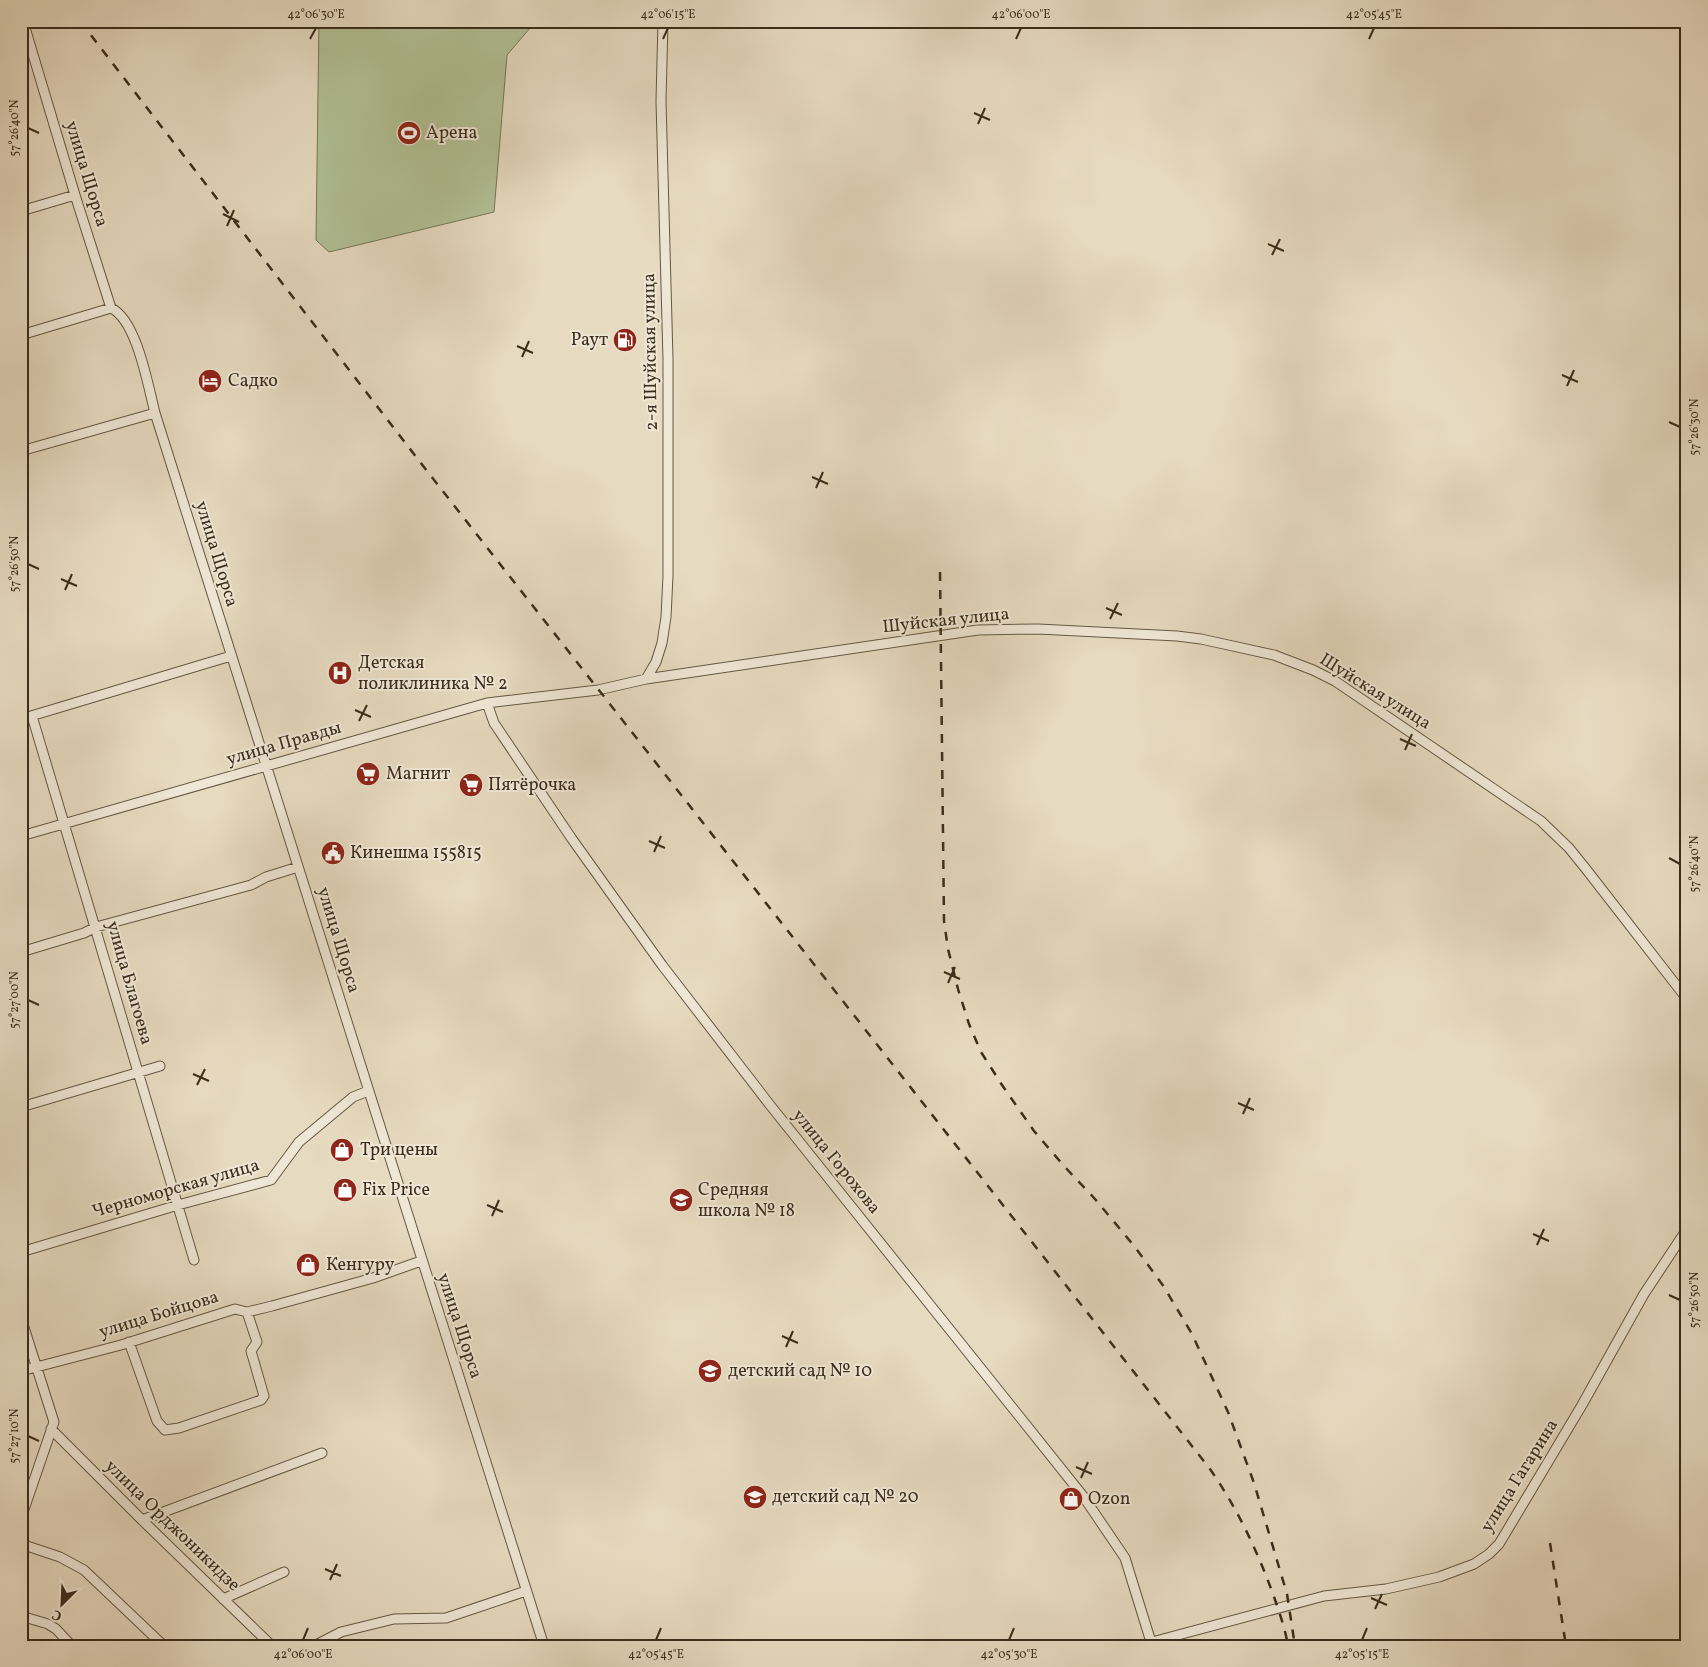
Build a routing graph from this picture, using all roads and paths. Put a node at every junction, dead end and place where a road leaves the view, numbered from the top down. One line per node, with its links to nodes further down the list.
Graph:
1 (23, 21): 3 (street, улица Щорса)
2 (663, 21): 10 (street, 2-я Шуйская улица)
3 (75, 195): 4 (street); 5 (street, улица Щорса)
4 (21, 211)
5 (111, 308): 6 (street); 7 (street, улица Щорса)
6 (21, 335)
7 (155, 413): 8 (street); 9 (street, улица Щорса)
8 (21, 451)
9 (231, 656): 12 (street); 14 (street, улица Щорса)
10 (646, 679): 11 (street, улица Правды); 20 (street, Шуйская улица)
11 (487, 703): 14 (street, улица Правды); 44 (street, улица Горохова)
12 (32, 716): 13 (street); 15 (street, улица Благоева)
13 (21, 719)
14 (266, 766): 15 (street, улица Правды); 17 (street, улица Щорса)
15 (66, 824): 16 (street, улица Правды); 18 (street, улица Благоева)
16 (21, 836)
17 (298, 867): 18 (street); 23 (street, улица Щорса)
18 (96, 927): 19 (street); 22 (street, улица Благоева)
19 (21, 952)
20 (1687, 999)
21 (160, 1066): 22 (street)
22 (139, 1072): 24 (street); 25 (street, улица Благоева)
23 (368, 1091): 25 (street, Черноморская улица); 29 (street, улица Щорса)
24 (21, 1107)
25 (178, 1205): 27 (street, Черноморская улица); 28 (street, улица Благоева)
26 (1687, 1229): 44 (street, улица Гагарина)
27 (21, 1252)
28 (194, 1260)
29 (421, 1261): 30 (street, улица Бойцова); 41 (street, улица Щорса)
30 (247, 1312): 32 (street, улица Бойцова); 32 (street)
31 (21, 1318): 33 (street, улица Орджоникидзе)
32 (129, 1342): 33 (street, улица Бойцова)
33 (37, 1366): 34 (street, улица Бойцова); 35 (street, улица Орджоникидзе)
34 (21, 1371)
35 (52, 1426): 37 (street); 38 (street, улица Орджоникидзе)
36 (322, 1453): 38 (street)
37 (21, 1518)
38 (142, 1520): 42 (street, улица Орджоникидзе)
39 (21, 1544): 46 (street)
40 (284, 1572): 42 (street)
41 (526, 1591): 48 (street); 49 (street, улица Щорса)
42 (223, 1599): 47 (street, улица Орджоникидзе)
43 (21, 1616): 45 (street)
44 (1151, 1642): 50 (street, улица Гагарина)
45 (72, 1646)
46 (164, 1646)
47 (272, 1646)
48 (314, 1646)
49 (544, 1646)
50 (1138, 1646)

